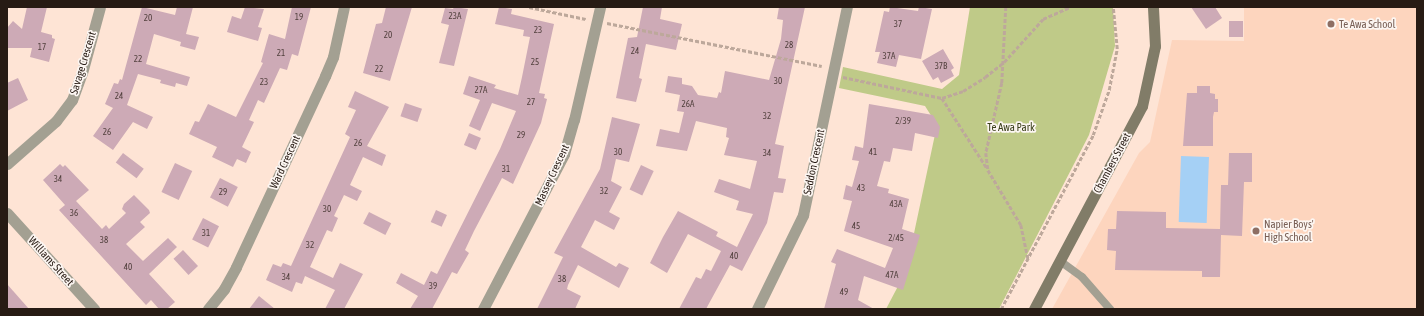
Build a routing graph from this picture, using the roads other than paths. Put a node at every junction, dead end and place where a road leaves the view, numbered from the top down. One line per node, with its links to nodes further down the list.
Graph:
1 (100, 7): 6 (street, Savage Crescent)
2 (344, 7): 10 (street, Ward Crescent)
3 (600, 7): 11 (street, Massey Crescent)
4 (847, 7): 12 (street, Seddon Crescent)
5 (1153, 7): 8 (main road, Chambers Street)
6 (7, 164)
7 (7, 213): 9 (street, Williams Street)
8 (1060, 261): 13 (main road, Chambers Street); 14 (lane)
9 (94, 309)
10 (208, 309)
11 (483, 309)
12 (757, 309)
13 (1034, 309)
14 (1110, 309)

